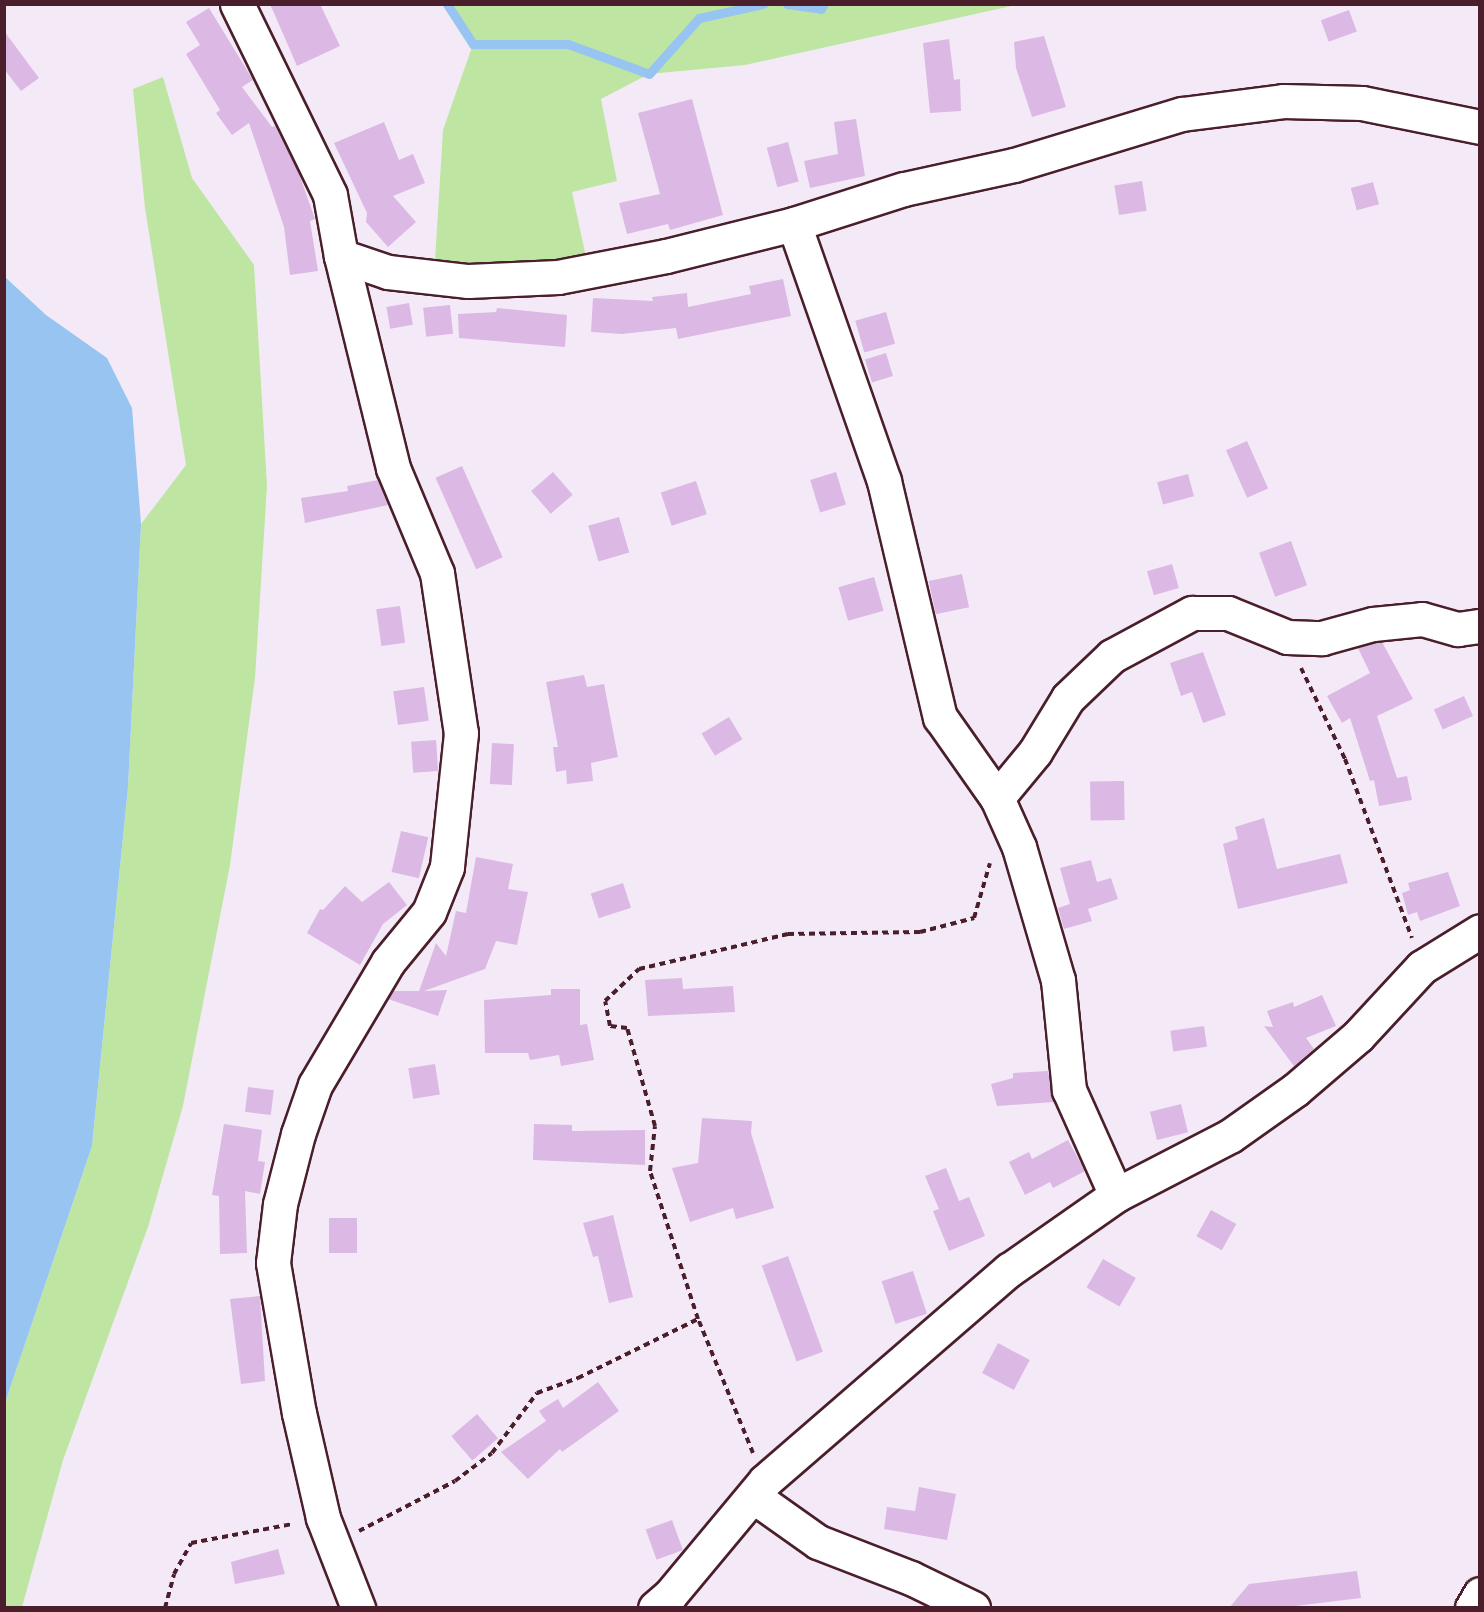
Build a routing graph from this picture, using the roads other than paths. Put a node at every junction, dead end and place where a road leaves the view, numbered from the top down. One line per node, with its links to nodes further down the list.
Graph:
1 (237, 4): 4 (street)
2 (1479, 126): 3 (street)
3 (794, 224): 4 (street); 6 (street)
4 (341, 256): 11 (street)
5 (1479, 626): 6 (street)
6 (997, 798): 8 (street)
7 (1479, 931): 8 (street)
8 (1116, 1195): 9 (street)
9 (759, 1489): 12 (street); 13 (street)
10 (1479, 1594): 14 (street)
11 (358, 1608)
12 (655, 1608)
13 (973, 1608)
14 (1472, 1608)

